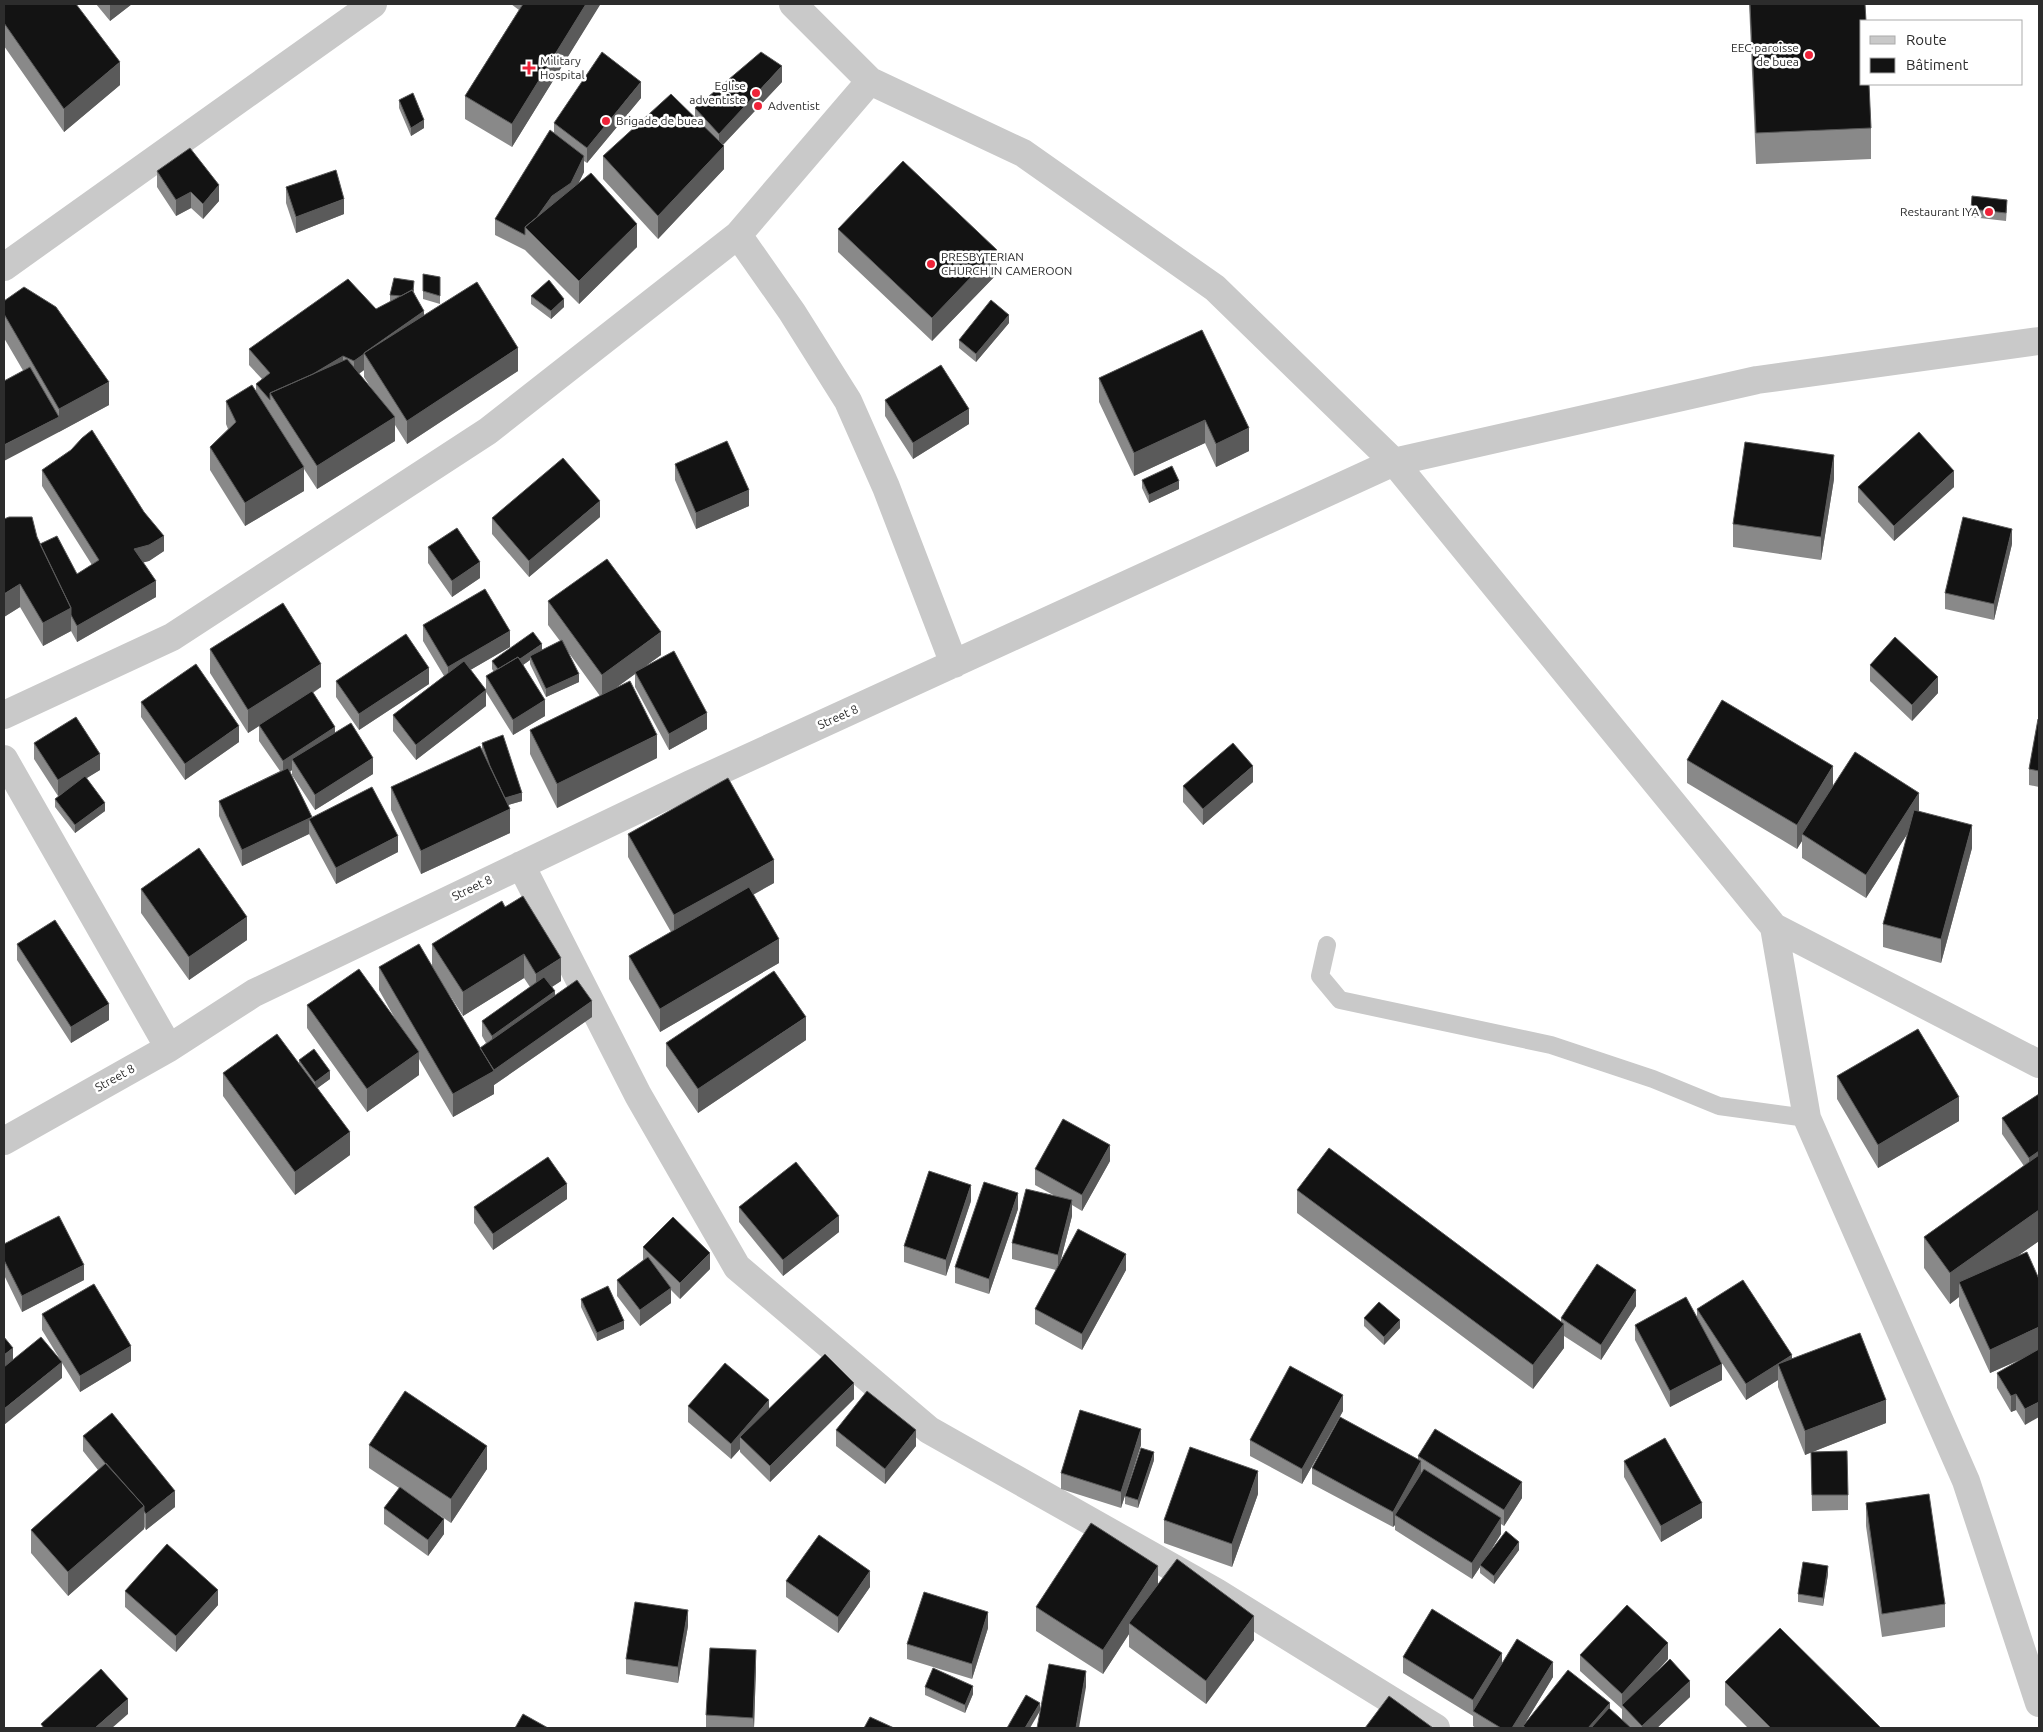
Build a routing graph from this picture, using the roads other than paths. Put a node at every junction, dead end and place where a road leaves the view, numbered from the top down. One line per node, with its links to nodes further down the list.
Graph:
1 (373, 4): 5 (street)
2 (793, 4): 3 (street)
3 (870, 81): 4 (street); 7 (street)
4 (738, 235): 8 (street); 9 (street)
5 (4, 267)
6 (2039, 341): 7 (street, Street 8)
7 (1394, 462): 8 (street, Street 8); 12 (street)
8 (954, 664): 11 (street, Street 8)
9 (4, 715)
10 (4, 760): 14 (street)
11 (521, 864): 14 (street, Street 8); 19 (street)
12 (1774, 927): 15 (street); 16 (street)
13 (1327, 945): 16 (lane)
14 (169, 1048): 17 (street, Street 8)
15 (2039, 1064)
16 (1807, 1118): 18 (street)
17 (4, 1141)
18 (2039, 1703)
19 (1436, 1728)

